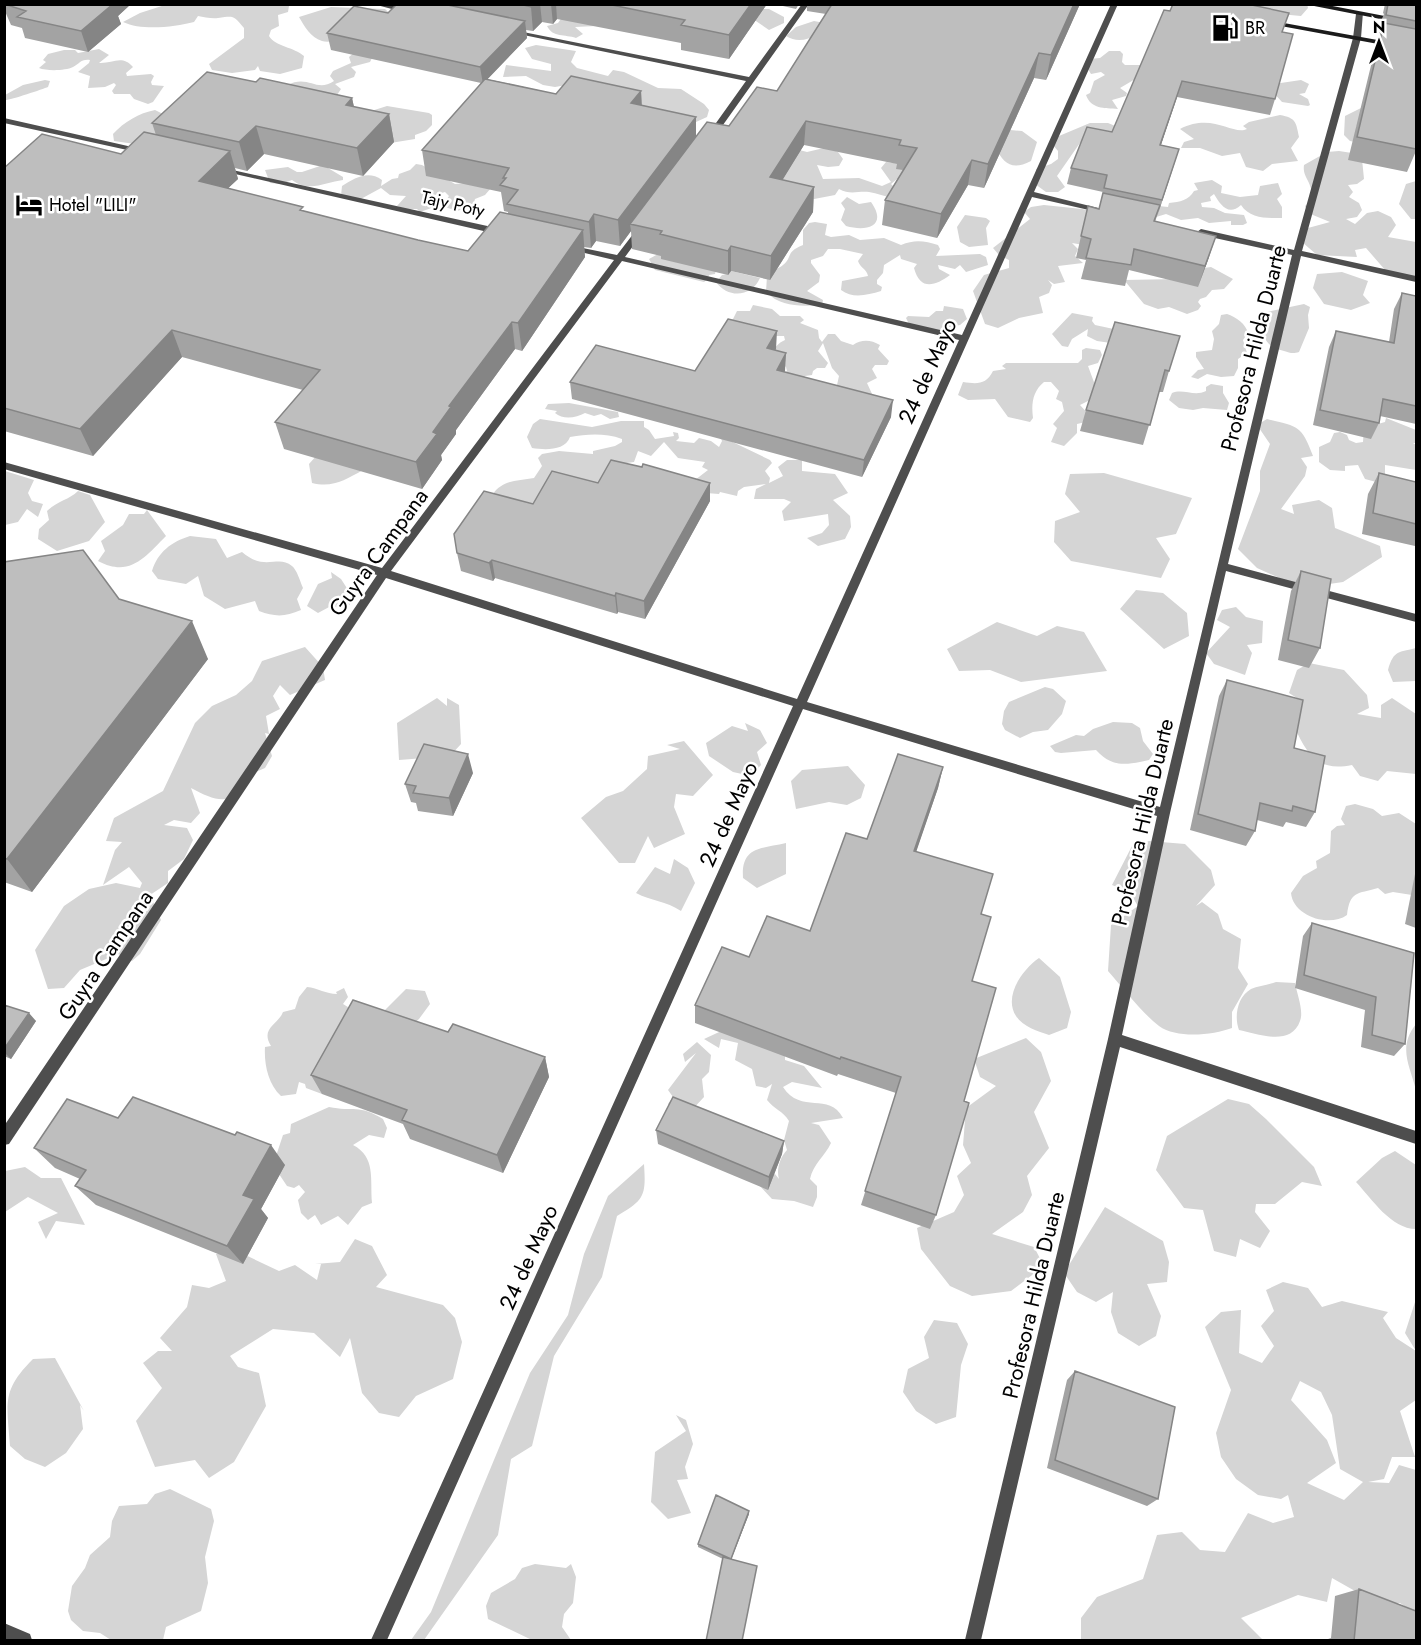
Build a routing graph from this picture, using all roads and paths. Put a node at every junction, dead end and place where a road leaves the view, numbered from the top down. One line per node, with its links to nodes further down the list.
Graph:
1 (376, 4): 5 (street)
2 (806, 4): 12 (street)
3 (1115, 4): 17 (street, 24 de Mayo)
4 (1307, 4): 6 (street)
5 (411, 12)
6 (1360, 14): 8 (street); 10 (street, Profesora Hilda Duarte)
7 (1256, 19): 10 (street)
8 (1416, 24)
9 (506, 30): 12 (street)
10 (1357, 38): 11 (street); 23 (street, Profesora Hilda Duarte)
11 (1416, 49)
12 (752, 80): 14 (street)
13 (4, 120): 15 (street)
14 (703, 146)
15 (155, 154)
16 (213, 167): 21 (street, Tajy Poty)
17 (1030, 194): 18 (street); 26 (street, 24 de Mayo)
18 (1112, 212)
19 (647, 221): 24 (street, Guyra Campana)
20 (1193, 231): 23 (street)
21 (515, 235)
22 (561, 245): 24 (street)
23 (1297, 254): 25 (street); 28 (street, Profesora Hilda Duarte)
24 (619, 258): 26 (street); 29 (street, Guyra Campana)
25 (1416, 279)
26 (964, 338): 31 (street, 24 de Mayo)
27 (4, 465): 29 (street)
28 (1222, 566): 30 (street); 32 (street, Profesora Hilda Duarte)
29 (384, 573): 31 (street); 35 (street, Guyra Campana)
30 (1416, 618)
31 (800, 704): 32 (street); 38 (street, 24 de Mayo)
32 (1164, 813): 33 (street, Profesora Hilda Duarte)
33 (1115, 1039): 34 (street); 39 (street, Profesora Hilda Duarte)
34 (1416, 1137)
35 (4, 1139)
36 (4, 1630): 37 (street)
37 (24, 1641)
38 (379, 1641)
39 (972, 1641)

